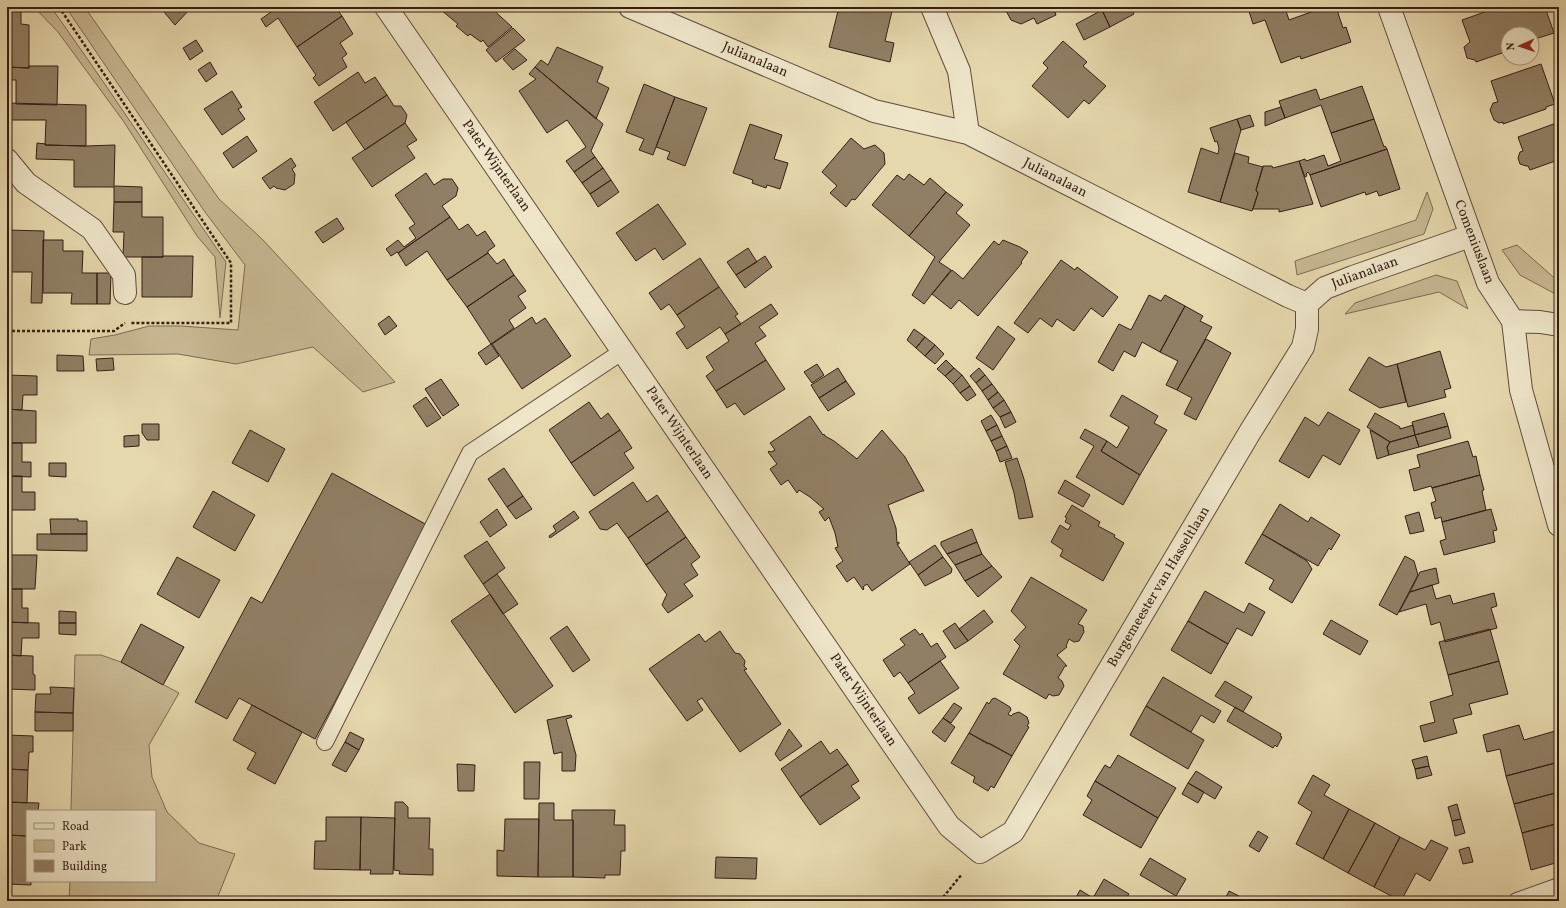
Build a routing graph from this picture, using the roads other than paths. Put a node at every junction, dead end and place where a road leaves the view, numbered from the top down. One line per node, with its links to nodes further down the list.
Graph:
1 (386, 7): 12 (street, Pater Wijnterlaan)
2 (630, 7): 5 (street, Julianalaan)
3 (932, 7): 5 (street)
4 (1389, 7): 7 (street, Comeniuslaan)
5 (968, 133): 9 (street, Julianalaan)
6 (7, 160): 8 (street)
7 (1470, 236): 9 (street, Julianalaan); 10 (street, Comeniuslaan)
8 (125, 293)
9 (1308, 304): 15 (street, Burgemeester van Hasseltlaan)
10 (1513, 321): 11 (street); 13 (street, Comeniuslaan)
11 (1559, 325)
12 (623, 351): 14 (lane); 15 (street, Pater Wijnterlaan)
13 (1559, 525)
14 (325, 742)
15 (980, 852)
16 (1559, 886): 17 (lane)
17 (1517, 901)

